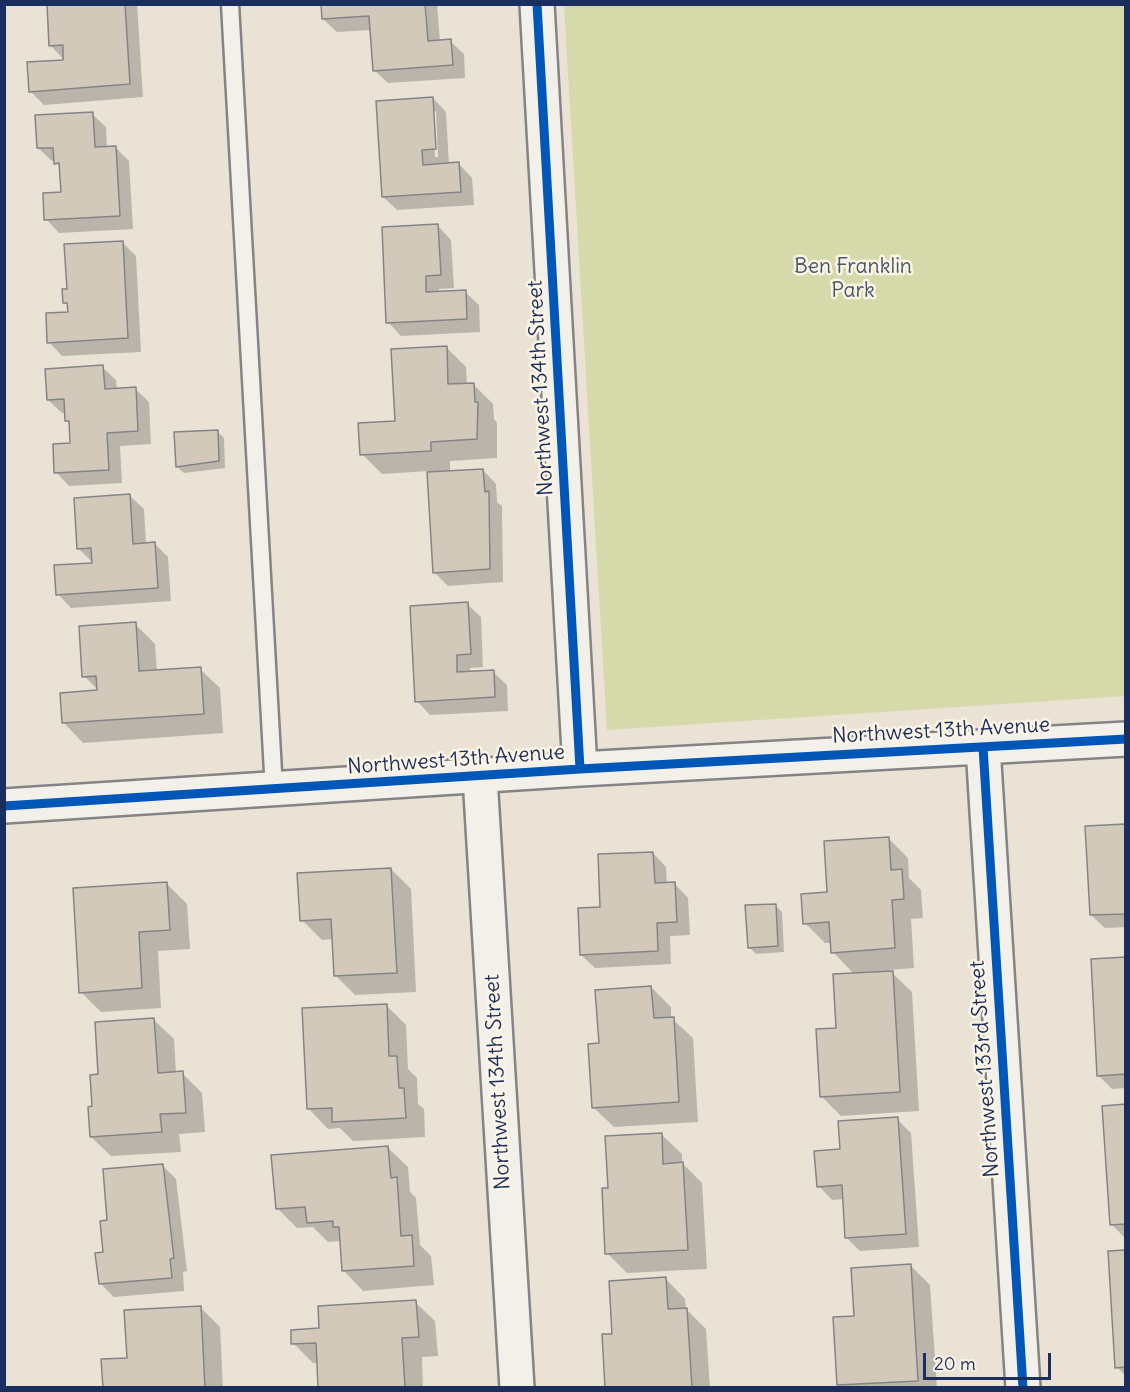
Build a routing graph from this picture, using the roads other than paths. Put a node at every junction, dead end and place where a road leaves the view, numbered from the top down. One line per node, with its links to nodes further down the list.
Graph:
1 (230, 4): 7 (lane)
2 (537, 4): 5 (street, Northwest 134th Street)
3 (1125, 739): 4 (street, Northwest 13th Avenue)
4 (983, 747): 5 (street, Northwest 13th Avenue); 10 (street, Northwest 133rd Street)
5 (580, 769): 6 (street, Northwest 13th Avenue)
6 (480, 777): 7 (street, Northwest 13th Avenue); 9 (street, Northwest 134th Street)
7 (274, 790): 8 (street, Northwest 13th Avenue)
8 (4, 806)
9 (517, 1388)
10 (1023, 1388)

